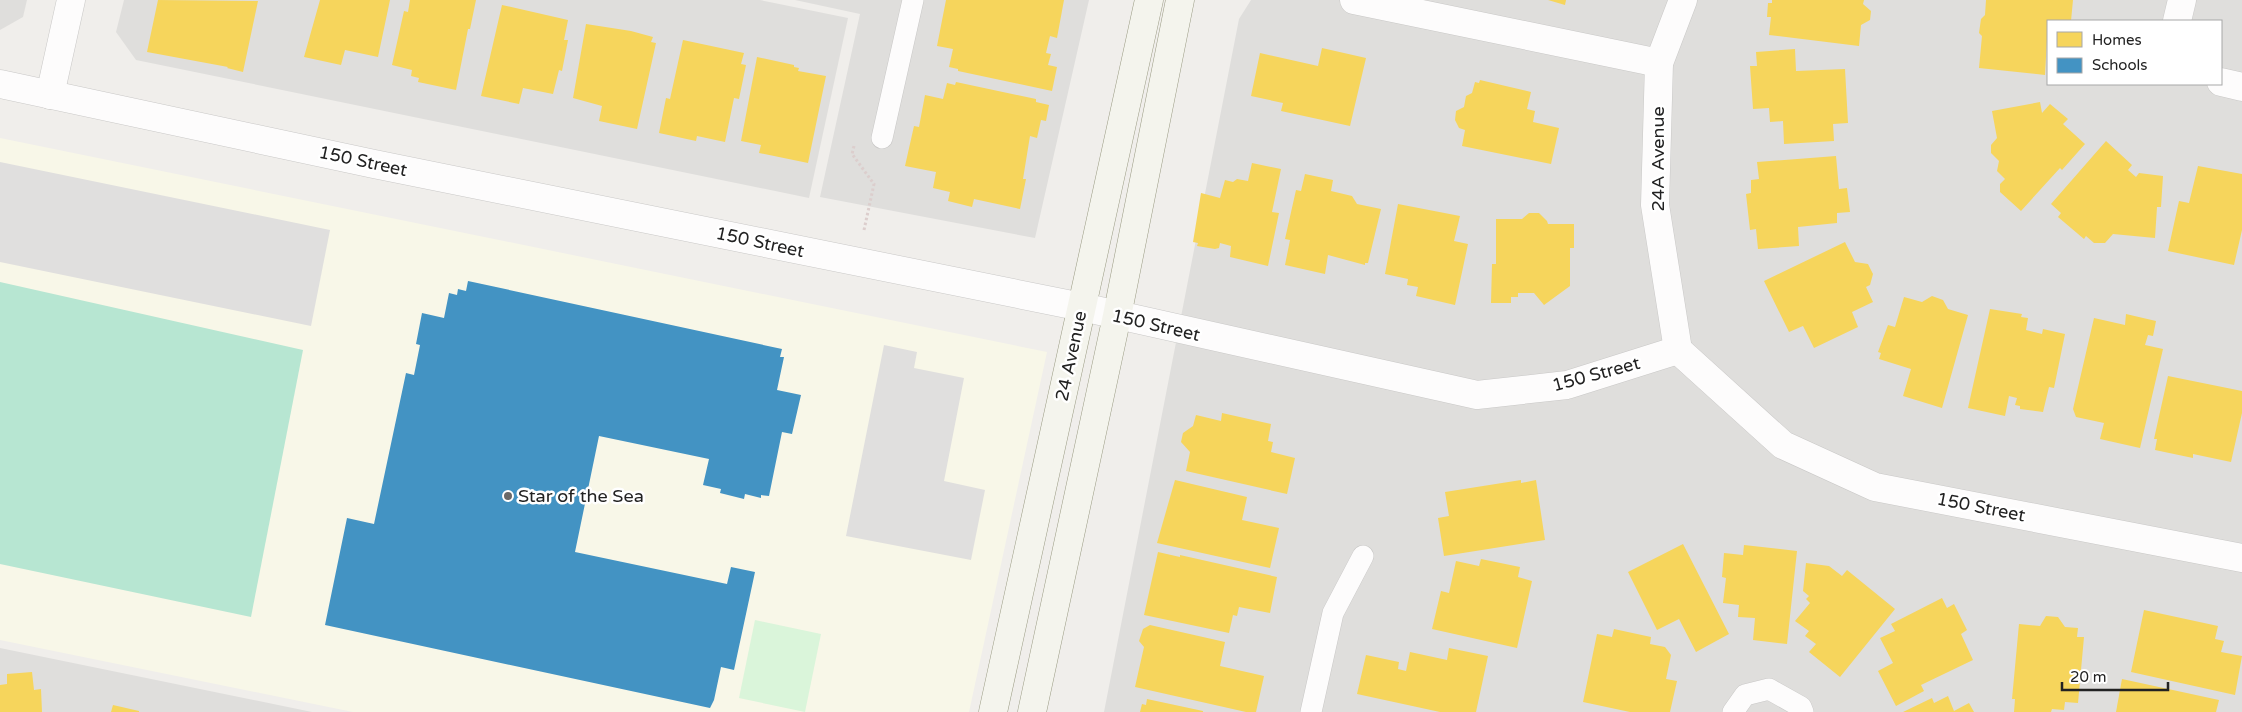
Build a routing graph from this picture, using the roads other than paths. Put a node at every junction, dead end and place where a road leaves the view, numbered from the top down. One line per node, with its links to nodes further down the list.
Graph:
1 (71, 0): 13 (street)
2 (913, 0): 14 (lane)
3 (1148, 0): 15 (main road, 24 Avenue)
4 (1180, 0): 16 (main road, 24 Avenue)
5 (1354, 0): 9 (street)
6 (1683, 0): 9 (street, 24A Avenue)
7 (2182, 0): 8 (street)
8 (2177, 20)
9 (1659, 63): 17 (street, 24A Avenue)
10 (2222, 82): 12 (street)
11 (0, 84): 13 (street, 150 Street)
12 (2242, 87)
13 (50, 95): 15 (street, 150 Street)
14 (882, 138)
15 (1082, 307): 16 (street, 150 Street); 20 (main road, 24 Avenue)
16 (1117, 316): 17 (street, 150 Street); 21 (main road, 24 Avenue)
17 (1678, 350): 19 (street, 150 Street)
18 (1363, 556): 22 (lane)
19 (2242, 558)
20 (994, 712)
21 (1032, 712)
22 (1311, 712)
23 (1734, 712): 24 (lane)
24 (1803, 712)

